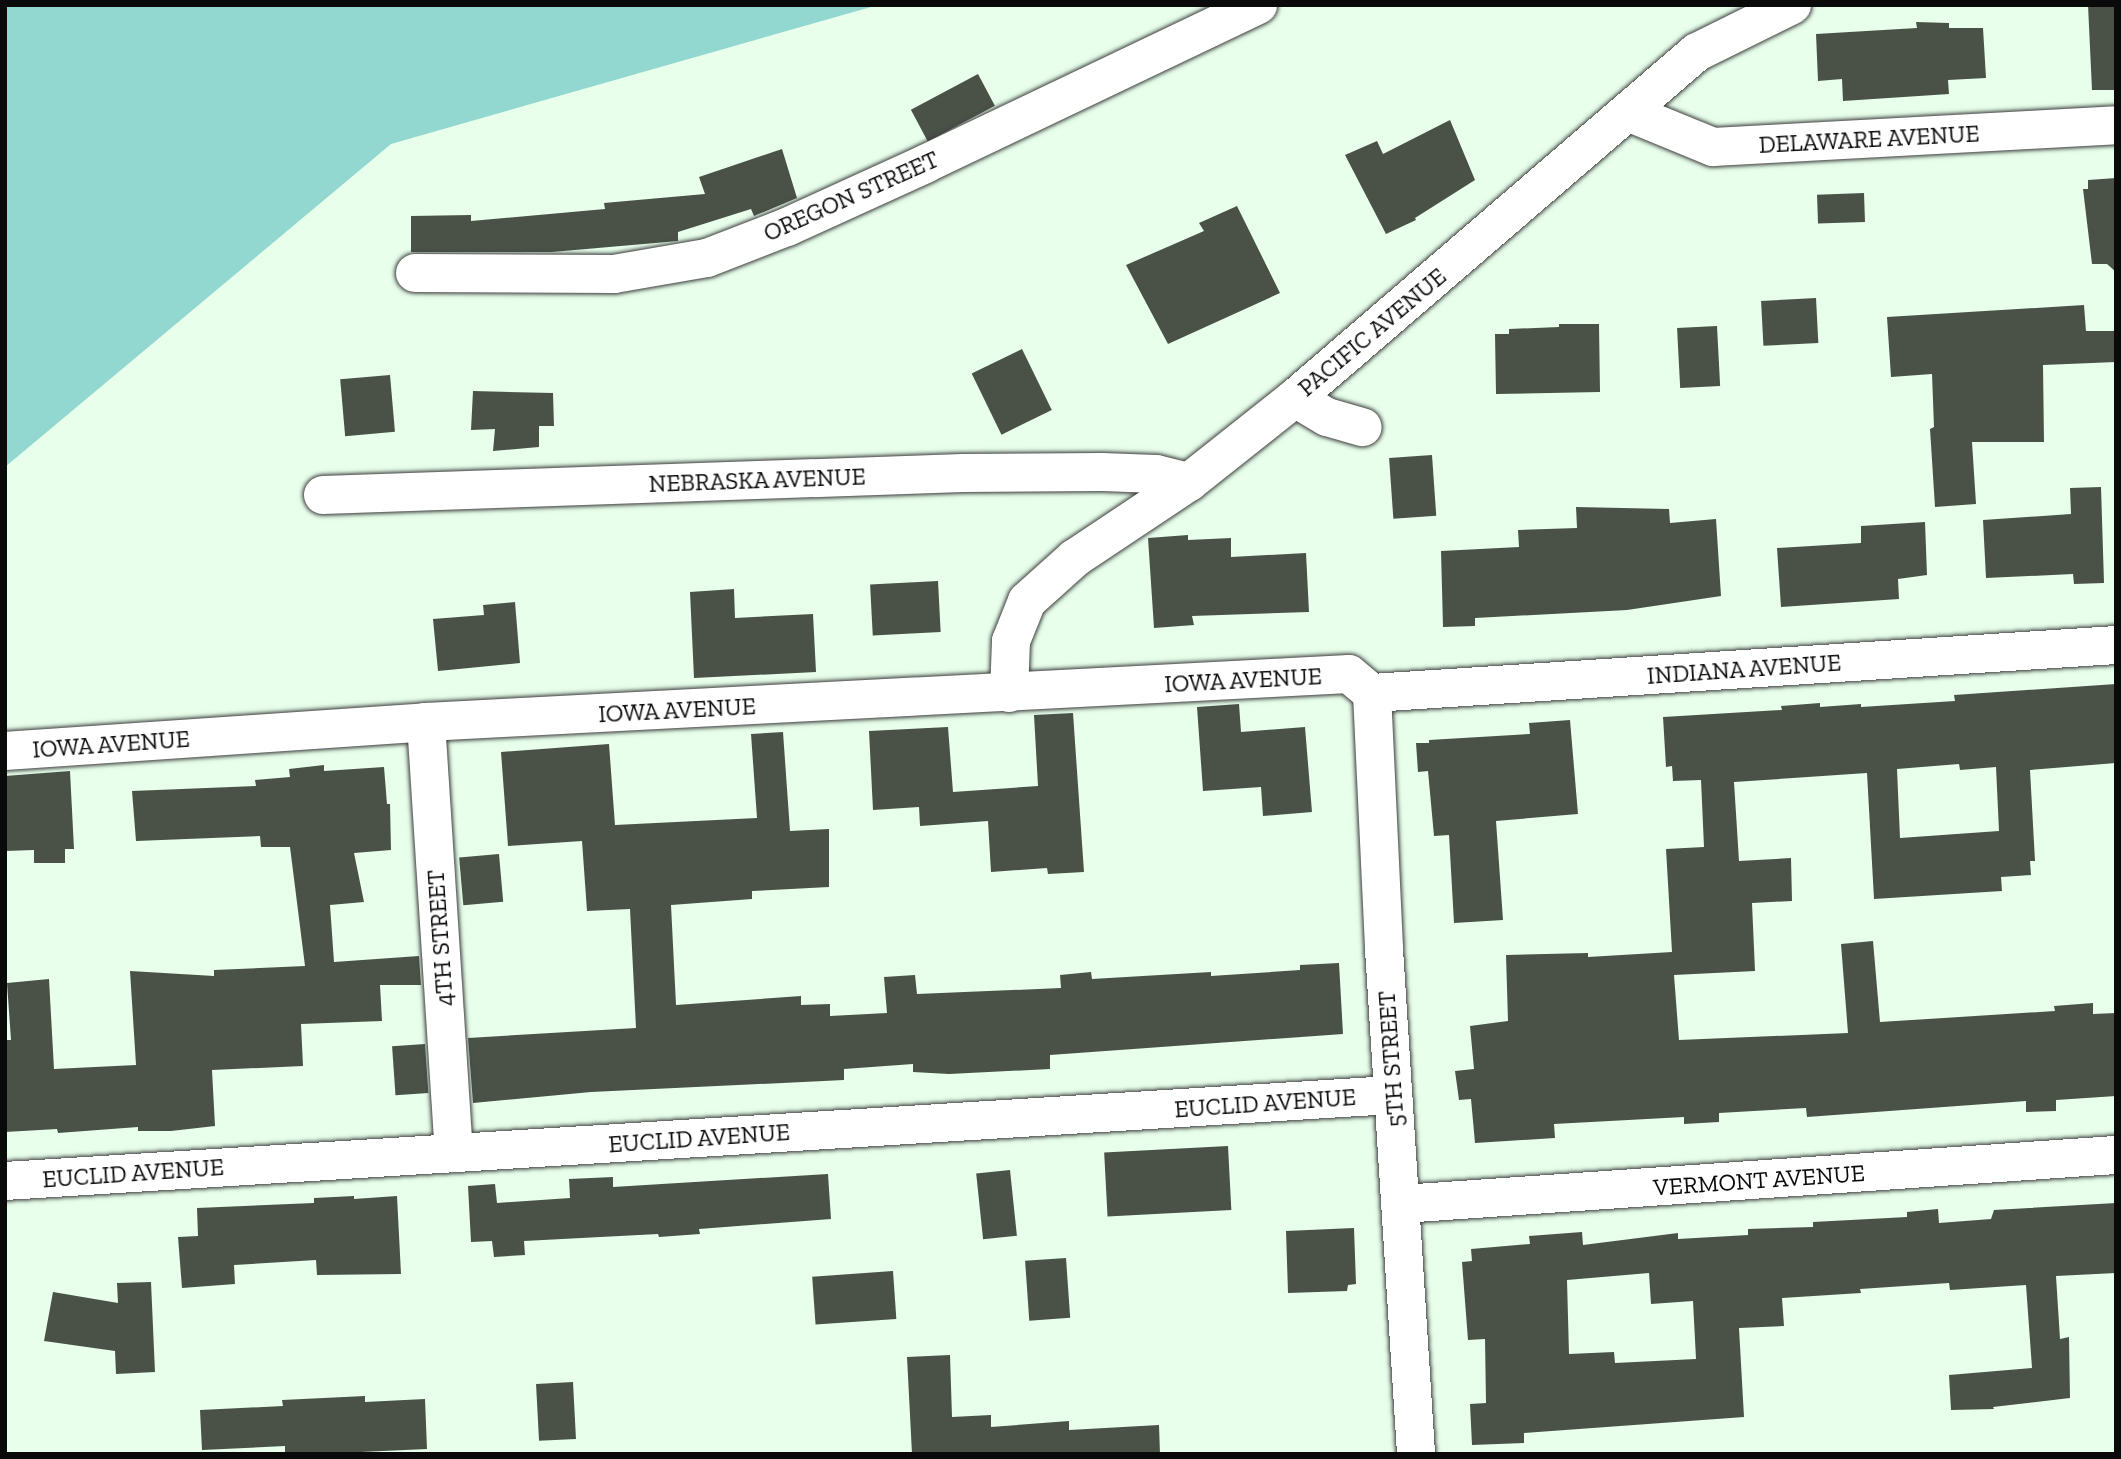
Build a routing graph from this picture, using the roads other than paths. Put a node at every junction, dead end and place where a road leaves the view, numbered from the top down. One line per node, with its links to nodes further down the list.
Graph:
1 (1258, 5): 5 (street, OREGON STREET)
2 (1792, 5): 3 (street, PACIFIC AVENUE)
3 (1630, 113): 4 (street, DELAWARE AVENUE); 6 (street, PACIFIC AVENUE)
4 (2116, 125)
5 (415, 273)
6 (1295, 398): 7 (street); 8 (street, PACIFIC AVENUE)
7 (1363, 427)
8 (1189, 482): 9 (street, NEBRASKA AVENUE); 12 (street, PACIFIC AVENUE)
9 (323, 495)
10 (2116, 645): 11 (street, INDIANA AVENUE)
11 (1361, 684): 12 (street, IOWA AVENUE); 15 (street, 5TH STREET)
12 (1009, 694): 13 (street, IOWA AVENUE)
13 (426, 722): 14 (street, IOWA AVENUE); 16 (street, 4TH STREET)
14 (5, 751)
15 (1393, 1095): 16 (street, EUCLID AVENUE); 19 (street, 5TH STREET)
16 (454, 1153): 18 (street, EUCLID AVENUE)
17 (2116, 1155): 19 (street, VERMONT AVENUE)
18 (5, 1181)
19 (1402, 1204): 20 (street, 5TH STREET)
20 (1416, 1454)

